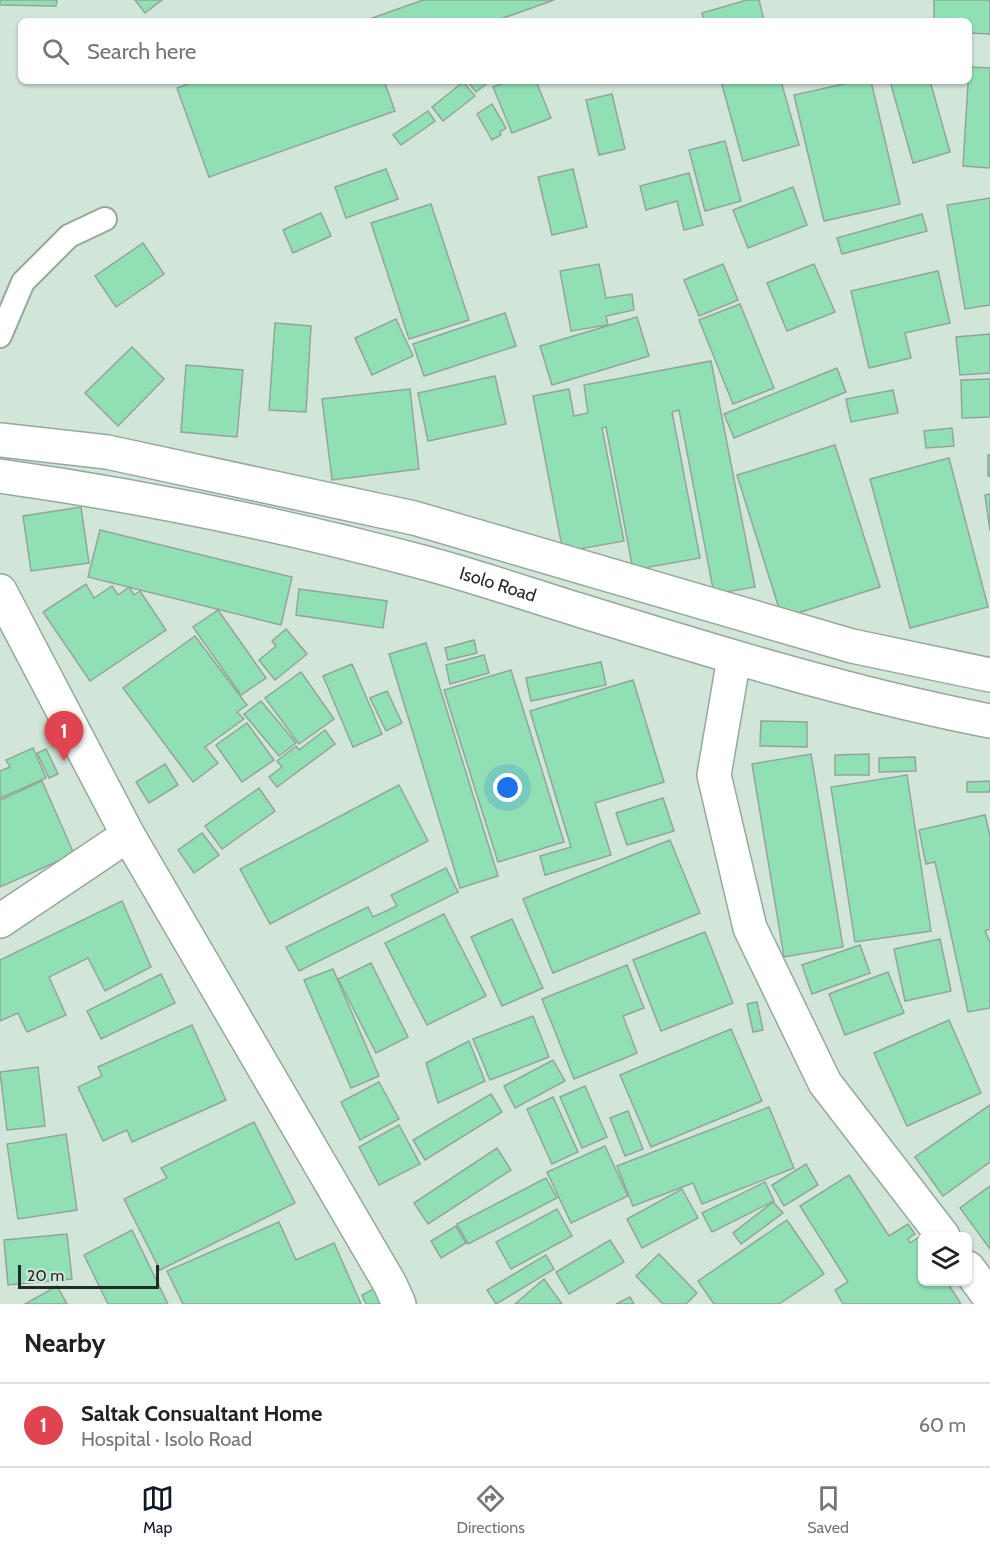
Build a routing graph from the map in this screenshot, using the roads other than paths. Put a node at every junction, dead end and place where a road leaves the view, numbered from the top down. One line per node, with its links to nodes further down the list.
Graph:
1 (105, 219): 2 (lane)
2 (0, 336)
3 (0, 440): 7 (main road)
4 (0, 476): 6 (main road, Isolo Road)
5 (0, 591): 9 (main road)
6 (734, 658): 8 (main road, Isolo Road); 11 (main road)
7 (990, 675)
8 (990, 722)
9 (128, 835): 10 (main road); 14 (main road)
10 (0, 921)
11 (940, 1232)
12 (972, 1273): 13 (main road)
13 (990, 1298)
14 (399, 1304)

